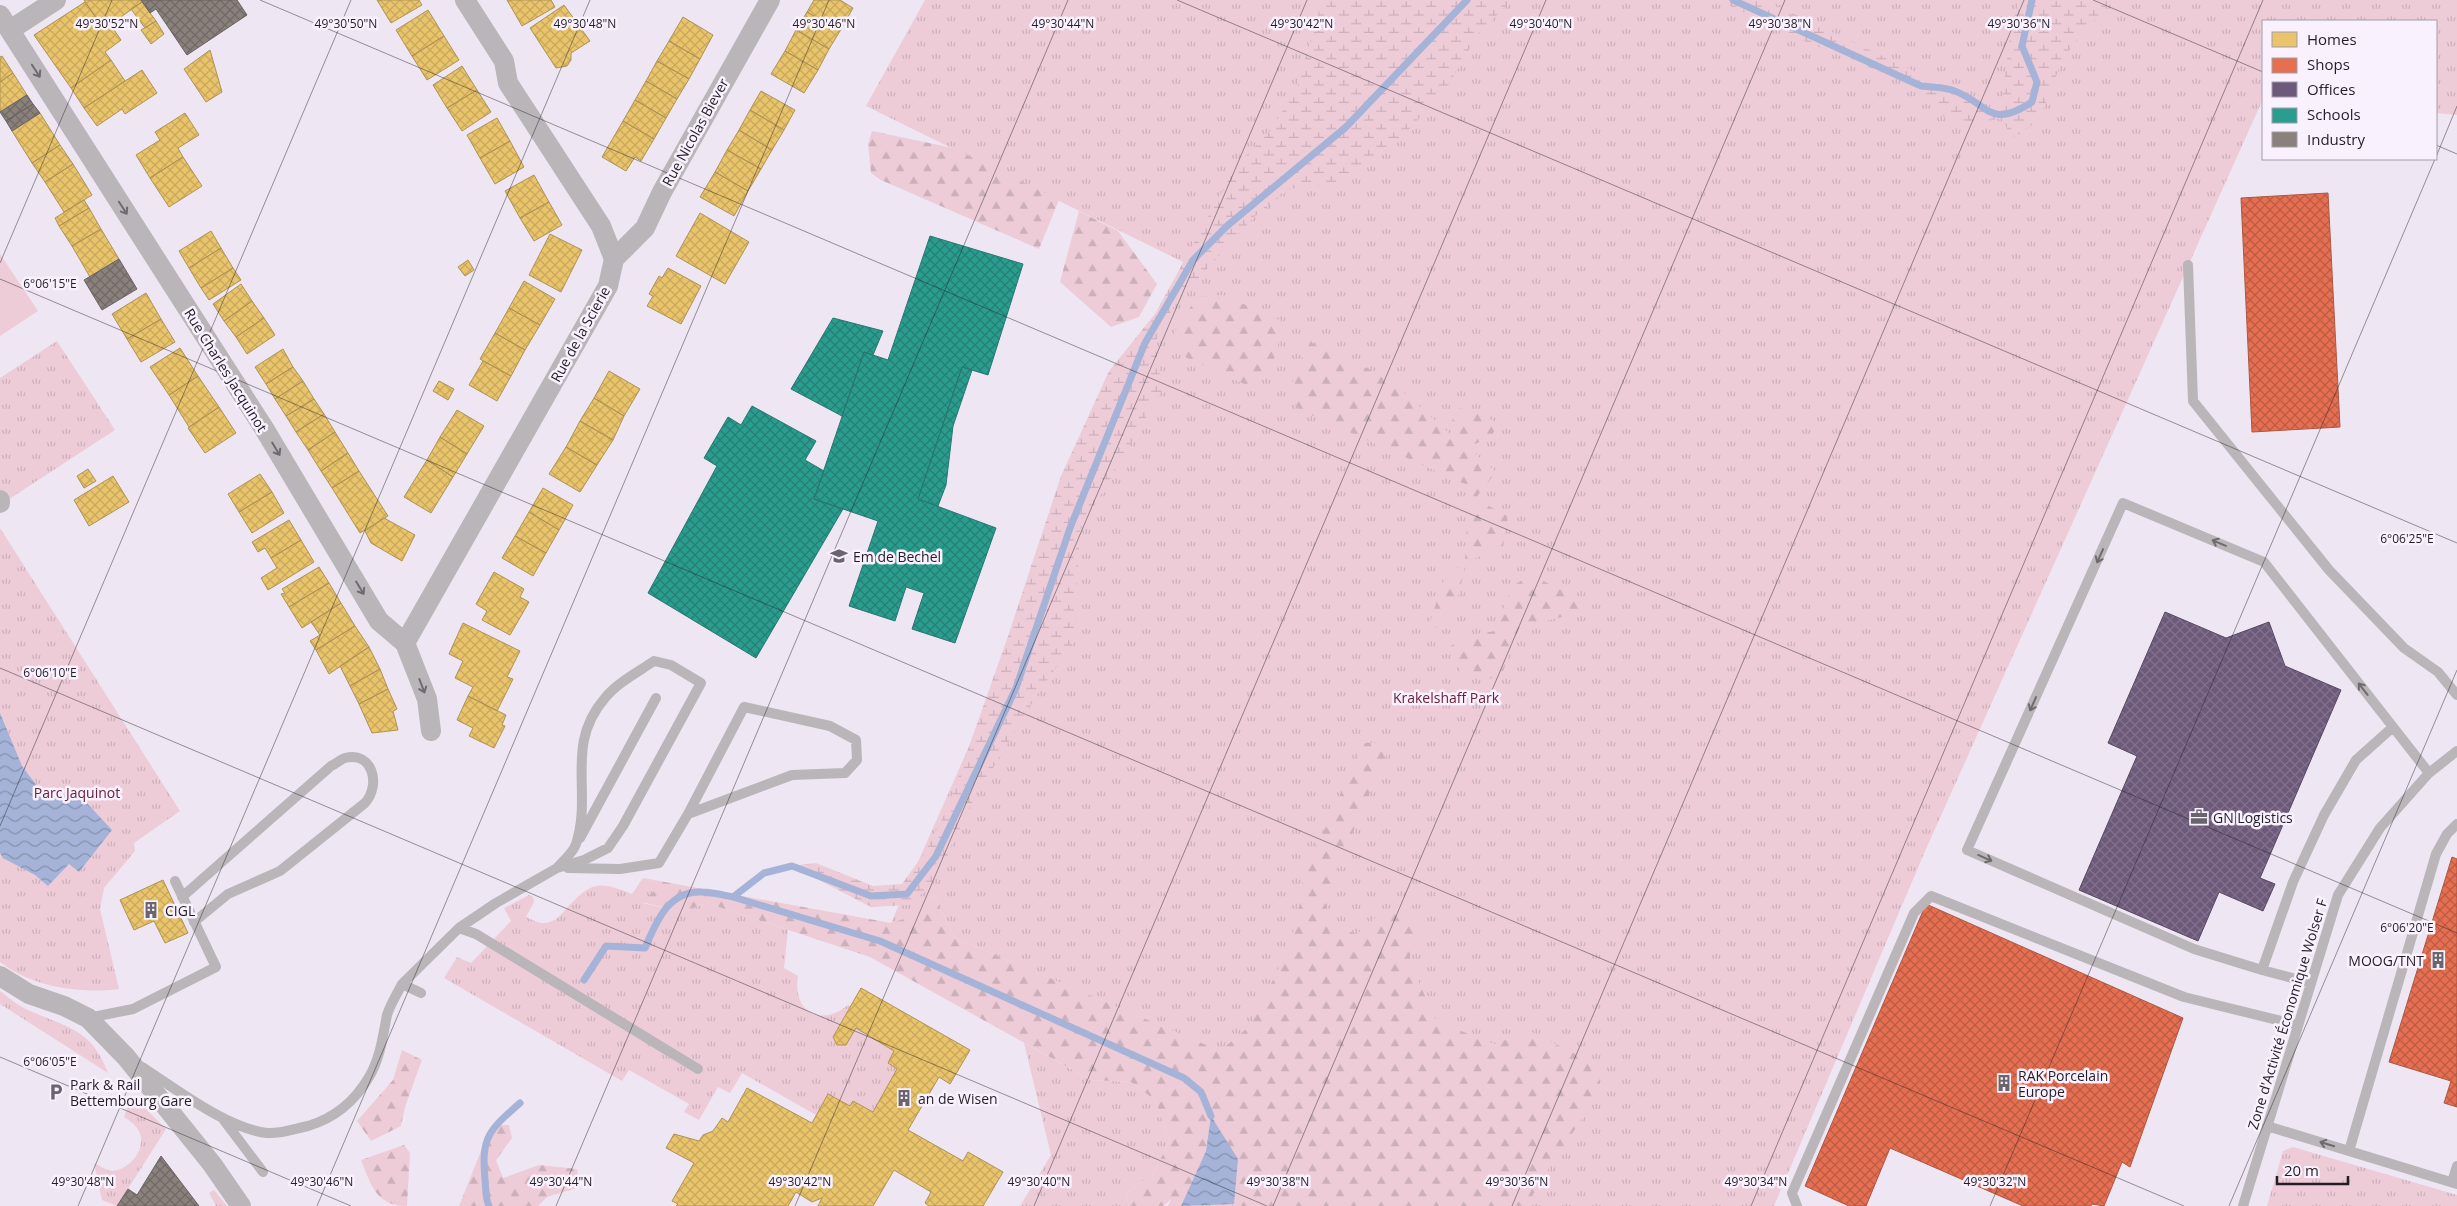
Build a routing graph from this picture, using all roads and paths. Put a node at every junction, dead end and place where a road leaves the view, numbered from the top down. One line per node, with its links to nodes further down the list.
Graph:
1 (56, 0): 4 (street)
2 (465, 0): 5 (street)
3 (770, 0): 5 (street, Rue Nicolas Biever)
4 (5, 23): 7 (street, Rue Charles Jacquinot, one-way to 7)
5 (614, 259): 7 (street, Rue de la Scierie)
6 (2188, 264): 8 (lane)
7 (405, 642): 11 (street, Rue Charles Jacquinot, one-way to 11)
8 (2457, 694)
9 (656, 698): 16 (lane)
10 (2393, 727): 13 (lane); 22 (lane); 22 (lane, one-way to 22)
11 (431, 732)
12 (2457, 751): 13 (lane, Zone d'Activité Économique Wolser F)
13 (2429, 773): 24 (lane, Zone d'Activité Économique Wolser F)
14 (688, 814): 14 (lane); 17 (lane)
15 (2457, 824): 33 (lane)
16 (576, 846): 17 (lane); 17 (lane)
17 (557, 868): 21 (lane)
18 (175, 880): 19 (lane)
19 (182, 897): 20 (lane); 20 (lane)
20 (194, 922): 27 (lane)
21 (459, 928): 25 (lane); 30 (lane)
22 (2262, 970): 24 (lane)
23 (0, 976): 27 (street)
24 (2311, 983): 28 (lane, Zone d'Activité Économique Wolser F)
25 (402, 984): 26 (lane); 31 (lane)
26 (421, 993)
27 (88, 1018): 29 (street)
28 (2298, 1025): 32 (lane, Zone d'Activité Économique Wolser F); 38 (lane)
29 (126, 1057): 31 (lane); 37 (street)
30 (698, 1069)
31 (223, 1119): 35 (lane)
32 (2267, 1126): 33 (lane, one-way to 32); 39 (lane, Zone d'Activité Économique Wolser F)
33 (2349, 1151): 36 (lane)
34 (2457, 1166): 36 (lane)
35 (263, 1172)
36 (2455, 1183)
37 (241, 1206)
38 (1797, 1206)
39 (2243, 1206)

